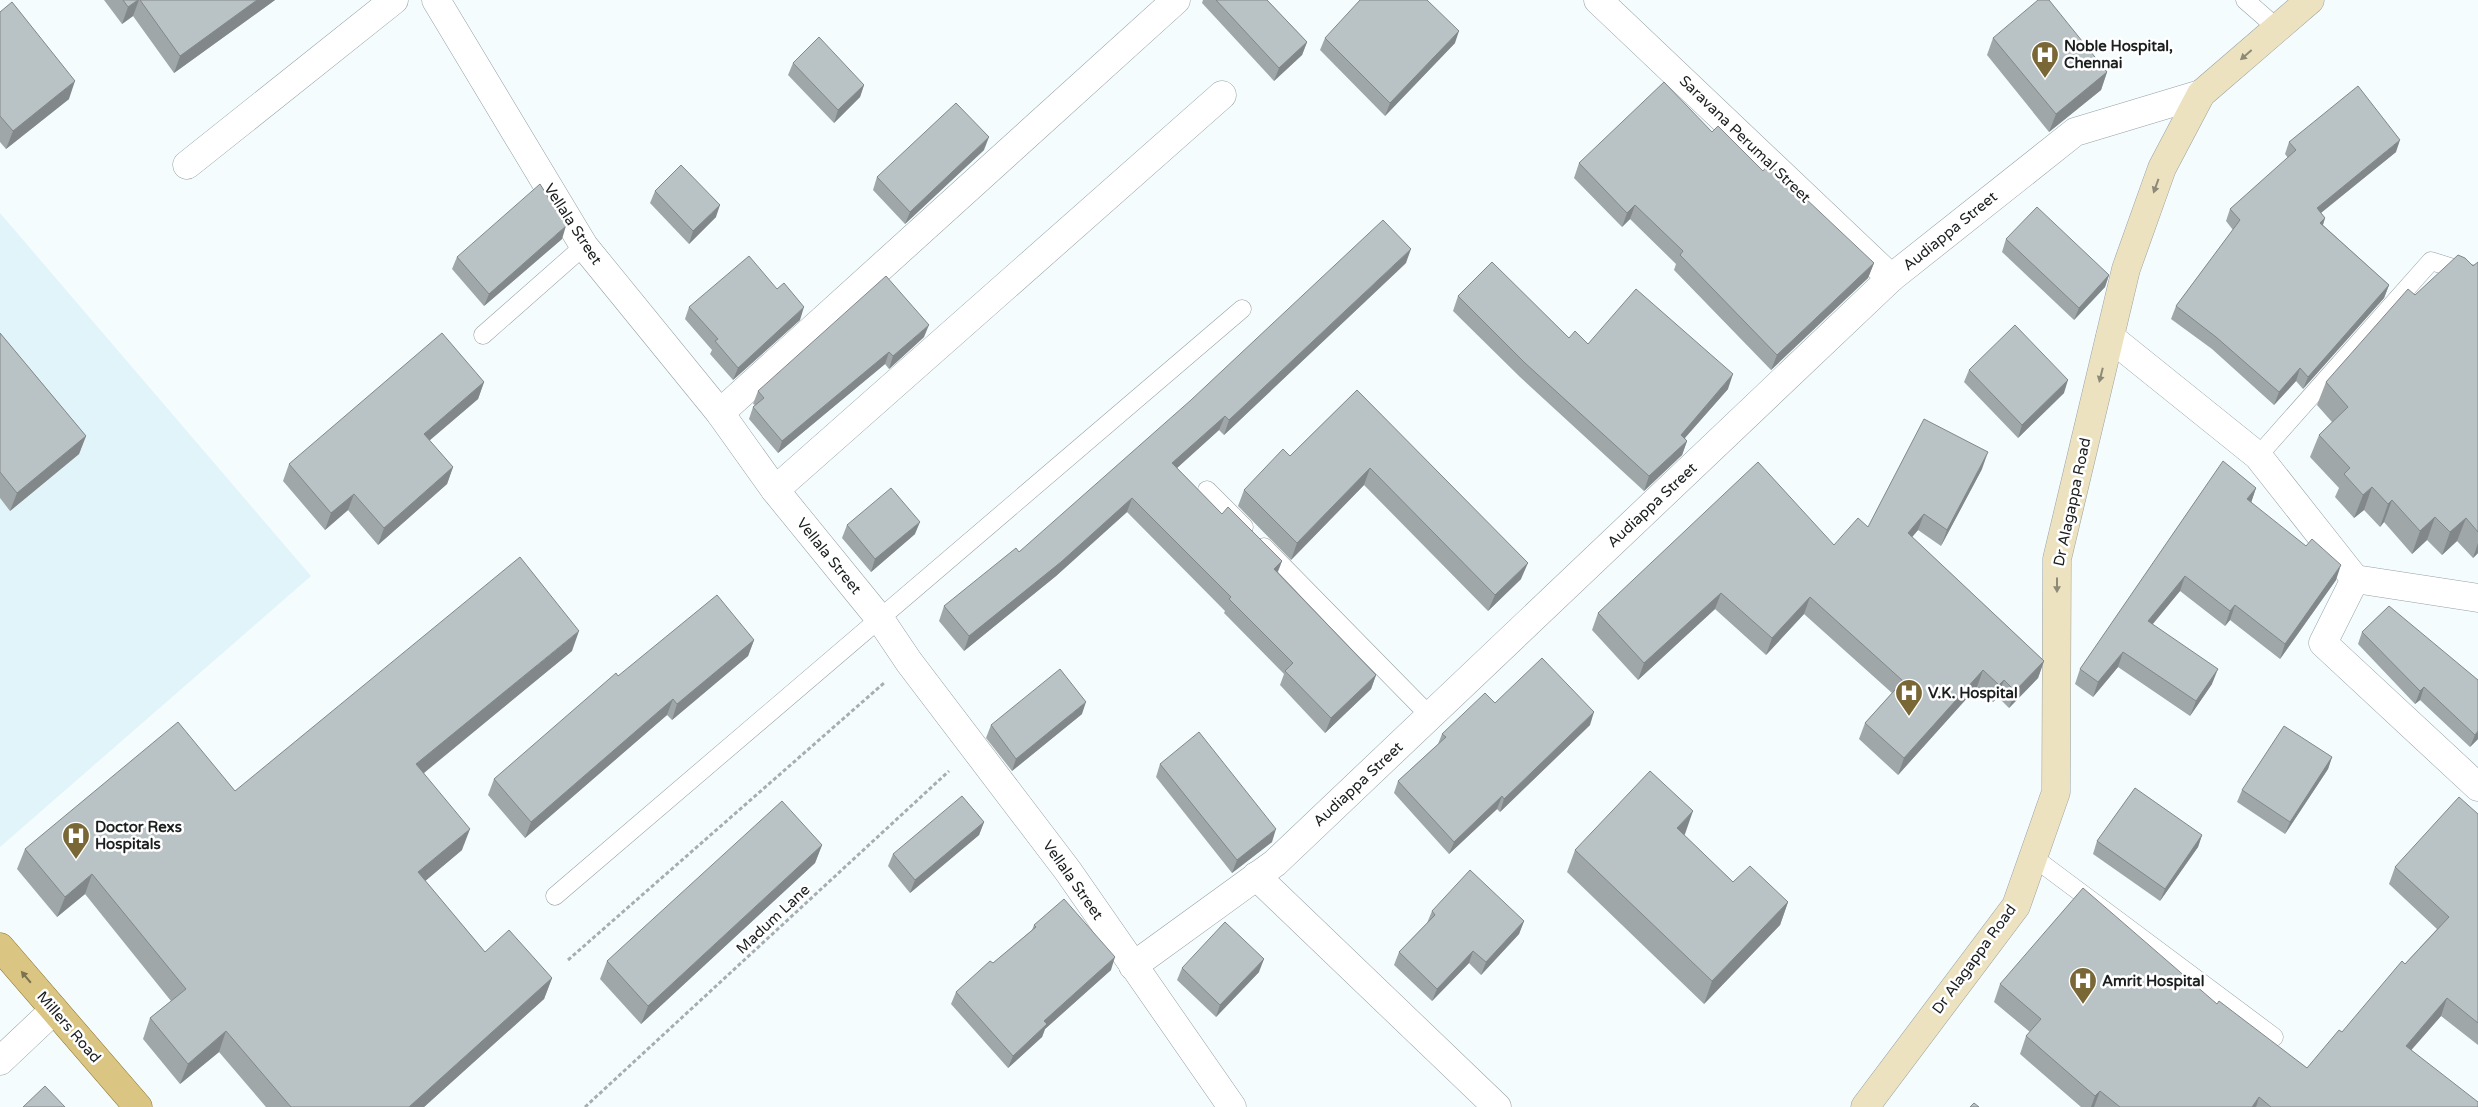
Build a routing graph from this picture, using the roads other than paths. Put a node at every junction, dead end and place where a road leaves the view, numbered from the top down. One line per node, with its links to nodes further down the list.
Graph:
1 (394, 0): 10 (street)
2 (436, 0): 11 (street, Vellala Street)
3 (1176, 0): 17 (street)
4 (1598, 0): 13 (street, Saravana Perumal Street)
5 (2244, 0): 7 (lane)
6 (2310, 0): 7 (main road, Dr Alagappa Road)
7 (2277, 28): 8 (main road, Dr Alagappa Road, one-way to 8)
8 (2201, 94): 13 (street, Audiappa Street); 16 (main road, Dr Alagappa Road, one-way to 16)
9 (1222, 95): 19 (street)
10 (186, 165)
11 (584, 246): 15 (lane); 17 (street, Vellala Street)
12 (2478, 276): 18 (lane)
13 (1891, 278): 24 (street, Audiappa Street)
14 (1242, 308): 23 (lane)
15 (483, 335)
16 (2110, 337): 18 (street); 26 (main road, Dr Alagappa Road, one-way to 26)
17 (720, 413): 19 (street, Vellala Street)
18 (2258, 456): 21 (street)
19 (775, 490): 23 (street, Vellala Street)
20 (1207, 490): 24 (lane)
21 (2355, 579): 22 (street); 25 (street)
22 (2478, 598)
23 (880, 619): 28 (lane); 30 (street, Vellala Street)
24 (1430, 716): 27 (street, Audiappa Street)
25 (2478, 787)
26 (2033, 857): 32 (lane); 37 (main road, Dr Alagappa Road)
27 (1256, 876): 30 (street, Audiappa Street); 36 (street)
28 (555, 896)
29 (0, 947): 31 (main road, Millers Road, one-way to 29)
30 (1133, 966): 35 (street, Vellala Street)
31 (54, 1010): 33 (street); 34 (main road, Millers Road)
32 (2274, 1037)
33 (0, 1061)
34 (138, 1107)
35 (1232, 1107)
36 (1496, 1107)
37 (1865, 1107)

